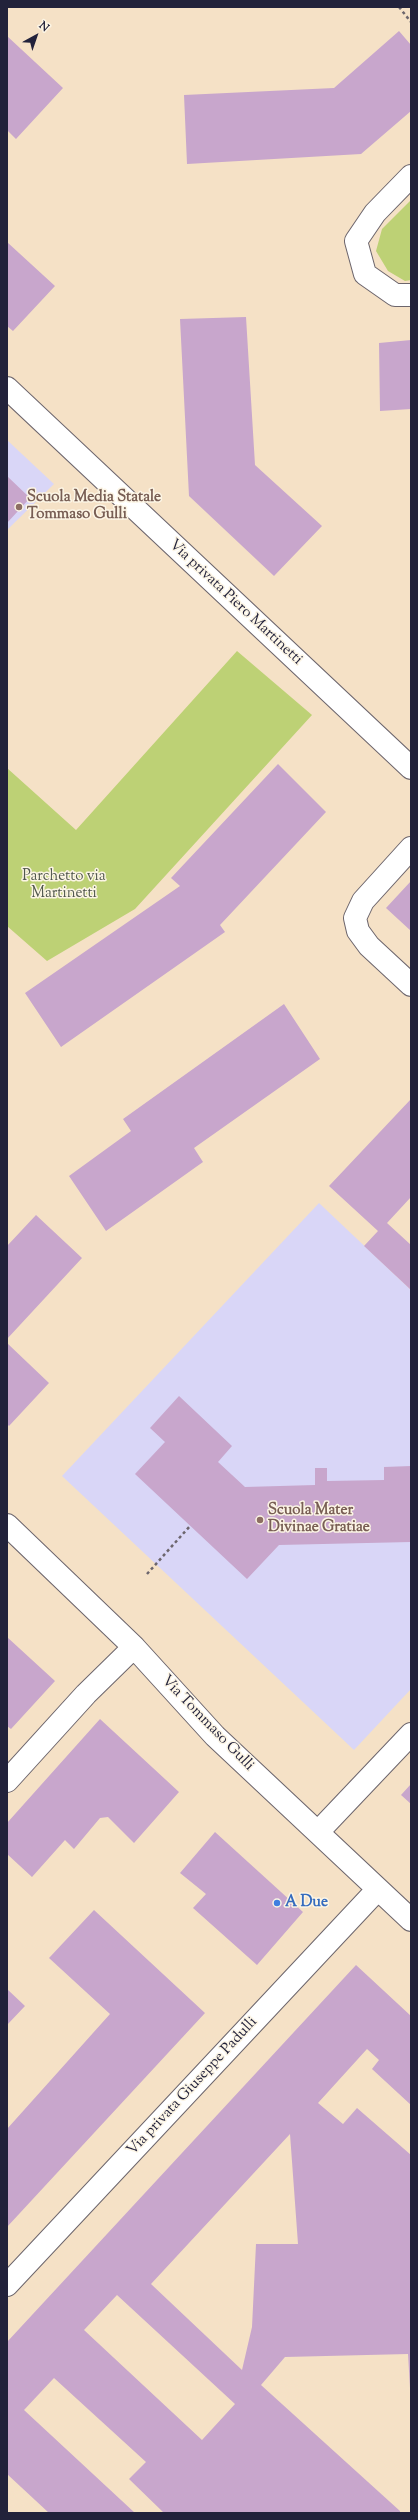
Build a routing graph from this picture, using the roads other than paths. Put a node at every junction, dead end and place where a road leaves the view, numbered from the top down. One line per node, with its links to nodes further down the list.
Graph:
1 (411, 176): 2 (street)
2 (411, 295)
3 (7, 388): 4 (street, Via privata Piero Martinetti)
4 (411, 768)
5 (411, 848): 6 (street)
6 (411, 985)
7 (7, 1525): 8 (street, Via Tommaso Gulli)
8 (134, 1647): 10 (street); 11 (street, Via Tommaso Gulli)
9 (411, 1734): 11 (street)
10 (7, 1781)
11 (318, 1832): 12 (street, Via Tommaso Gulli)
12 (378, 1889): 13 (street, Via Tommaso Gulli); 14 (street, Via privata Giuseppe Padulli)
13 (411, 1920)
14 (7, 2285)

